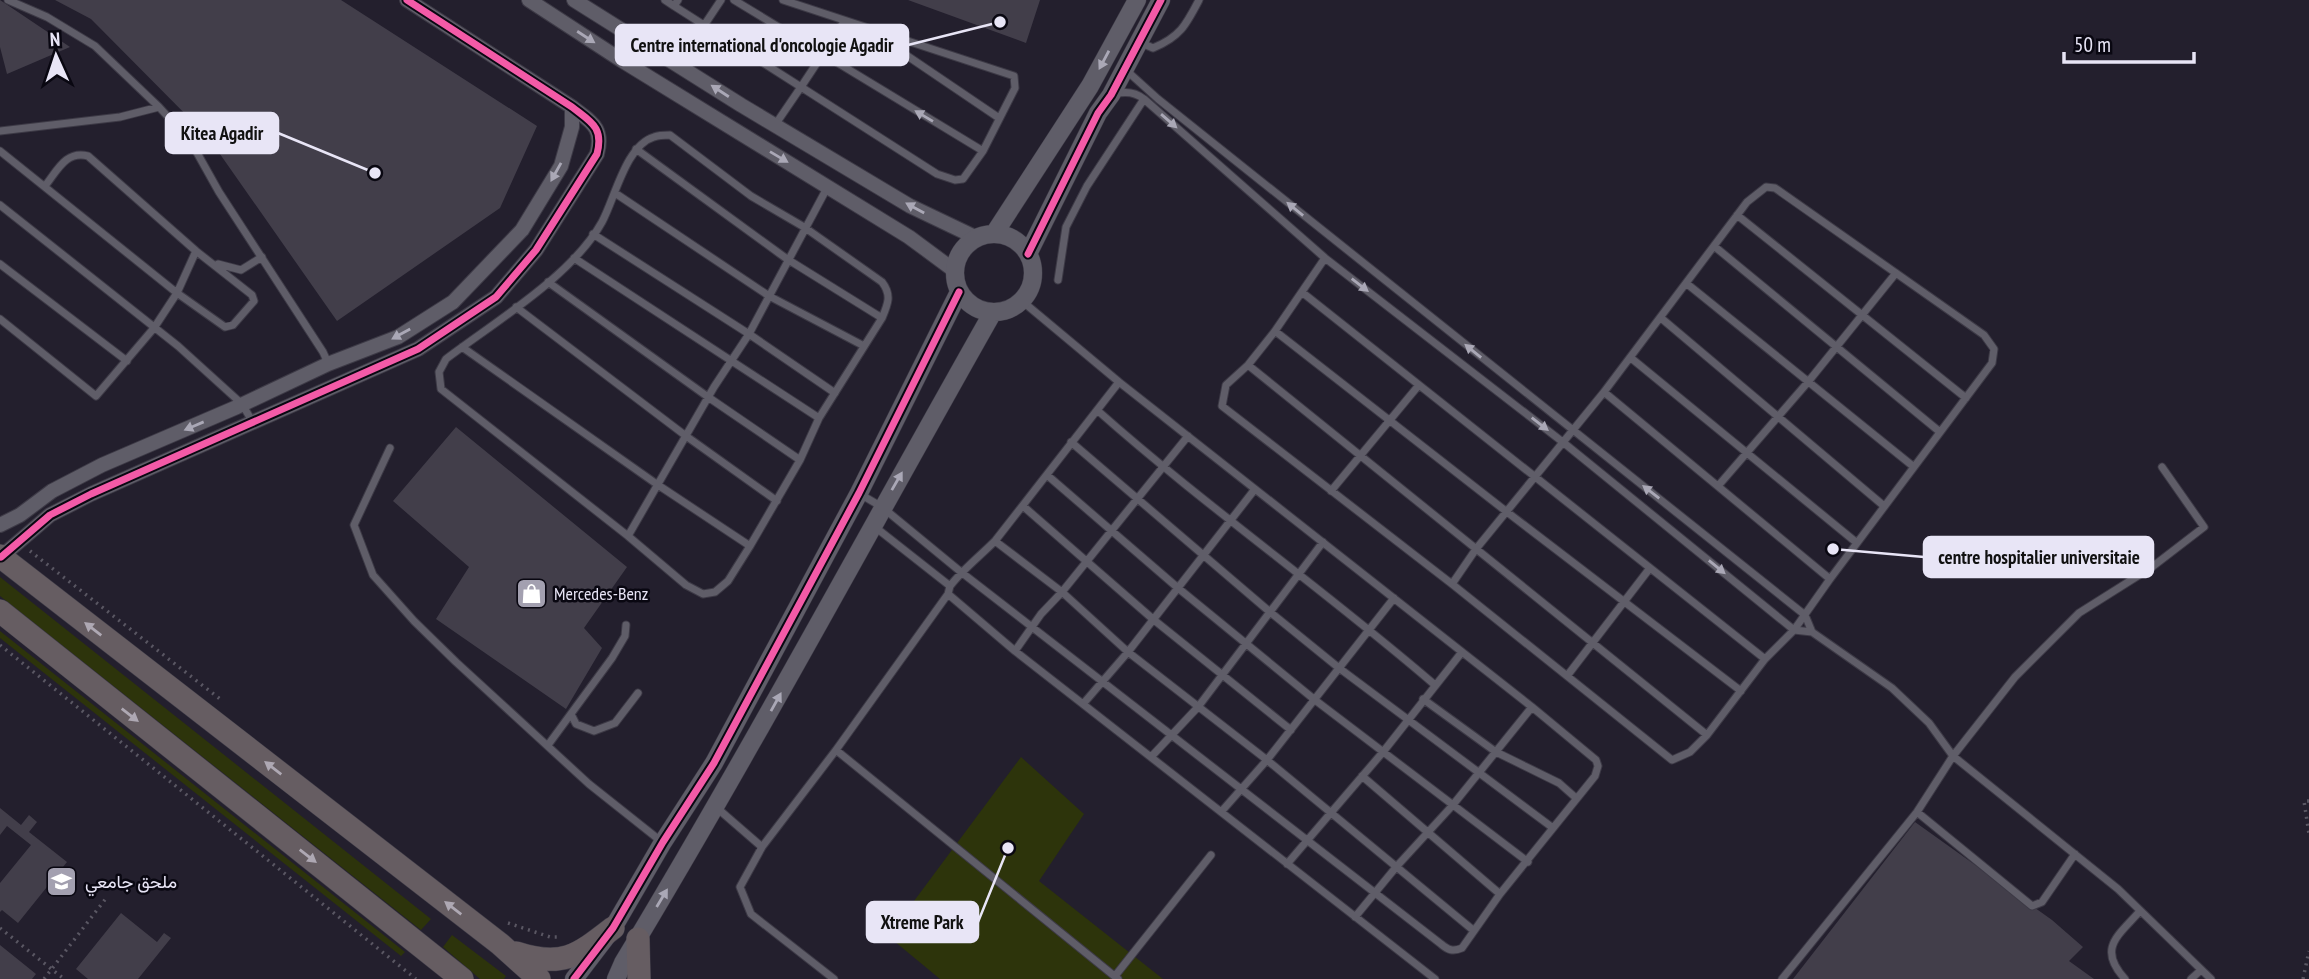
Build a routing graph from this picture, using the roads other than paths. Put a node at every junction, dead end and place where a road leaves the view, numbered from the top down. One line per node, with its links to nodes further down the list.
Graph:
1 (8, 0): 22 (lane)
2 (407, 0): 23 (street)
3 (529, 0): 33 (street, one-way to 33)
4 (574, 0): 25 (street, one-way to 4)
5 (665, 0): 12 (lane)
6 (721, 0): 14 (lane)
7 (734, 0): 17 (lane)
8 (783, 0): 13 (lane)
9 (1137, 0): 39 (street, one-way to 39)
10 (1161, 0): 16 (street)
11 (1199, 0): 16 (lane)
12 (676, 3): 14 (lane)
13 (844, 22): 15 (lane); 17 (lane)
14 (705, 24): 19 (lane)
15 (869, 29): 24 (lane); 24 (lane)
16 (1139, 41): 18 (street)
17 (822, 55): 19 (lane); 31 (lane, one-way to 17)
18 (1125, 68): 20 (street); 27 (lane)
19 (801, 87): 25 (lane); 31 (lane)
20 (1111, 95): 21 (lane); 42 (street)
21 (1144, 99): 28 (lane, one-way to 28); 51 (lane)
22 (159, 107): 26 (lane); 43 (lane)
23 (572, 107): 74 (street, one-way to 74); 88 (street)
24 (999, 118): 31 (lane)
25 (775, 125): 39 (street, one-way to 25)
26 (0, 131)
27 (1198, 131): 28 (lane); 89 (lane, one-way to 27)
28 (1191, 140): 45 (lane)
29 (636, 149): 34 (lane); 37 (lane); 46 (lane)
30 (0, 151): 32 (lane)
31 (983, 151)
32 (45, 186): 41 (lane); 55 (lane)
33 (828, 187): 37 (lane); 49 (street)
34 (615, 193): 38 (lane); 57 (lane)
35 (0, 205): 65 (lane)
36 (1737, 215): 40 (lane); 50 (lane); 61 (lane)
37 (804, 227): 46 (lane); 62 (lane)
38 (593, 233): 44 (lane); 67 (lane)
39 (985, 236): 42 (street); 49 (street)
40 (1714, 246): 53 (lane); 70 (lane)
41 (196, 251): 47 (lane); 55 (lane)
42 (1028, 254): 58 (street)
43 (262, 257): 47 (lane); 74 (lane)
44 (575, 258): 52 (lane); 72 (lane)
45 (1325, 258): 56 (lane); 94 (lane, one-way to 94)
46 (787, 259): 57 (lane); 62 (lane)
47 (214, 263): 55 (lane)
48 (0, 264): 73 (lane)
49 (954, 271): 54 (street)
50 (1896, 273): 61 (lane); 82 (lane)
51 (1058, 280)
52 (548, 282): 59 (lane); 81 (lane)
53 (1686, 284): 63 (lane); 77 (lane)
54 (959, 292): 60 (street); 108 (street)
55 (177, 293): 65 (lane)
56 (1303, 293): 66 (lane); 78 (lane)
57 (769, 296): 67 (lane); 68 (lane)
58 (1021, 301): 60 (street); 76 (lane)
59 (516, 307): 69 (lane); 91 (lane)
60 (993, 312): 113 (street, one-way to 60)
61 (1861, 314): 70 (lane); 82 (lane)
62 (882, 318): 68 (lane)
63 (1661, 318): 71 (lane); 85 (lane)
64 (0, 319): 73 (lane)
65 (154, 328): 73 (lane); 83 (lane)
66 (1275, 331): 75 (lane); 87 (lane)
67 (749, 334): 72 (lane); 80 (lane)
68 (864, 346): 80 (lane)
69 (462, 347): 104 (lane); 119 (lane)
70 (1836, 347): 77 (lane); 90 (lane)
71 (1631, 358): 79 (lane); 96 (lane)
72 (730, 360): 81 (lane); 86 (lane)
73 (127, 361)
74 (328, 364): 83 (street)
75 (1248, 365): 97 (lane); 107 (lane)
76 (1119, 382): 84 (lane); 92 (lane)
77 (1808, 382): 85 (lane); 100 (lane)
78 (1419, 385): 87 (lane); 103 (lane)
79 (1604, 392): 89 (lane); 105 (lane)
80 (835, 393): 86 (lane)
81 (708, 397): 91 (lane); 98 (lane)
82 (1966, 398): 90 (lane)
83 (242, 404): 88 (lane); 116 (street, one-way to 116)
84 (1097, 410): 93 (lane); 99 (lane)
85 (1777, 416): 96 (lane); 112 (lane)
86 (819, 418): 98 (lane)
87 (1389, 420): 97 (lane); 114 (lane)
88 (252, 421): 126 (street)
89 (1574, 431): 94 (lane); 140 (lane, one-way to 89)
90 (1940, 432): 100 (lane)
91 (686, 436): 104 (lane); 110 (lane)
92 (1188, 436): 99 (lane); 106 (lane)
93 (1071, 442): 102 (lane); 109 (lane)
94 (1564, 443): 103 (lane); 145 (lane, one-way to 145)
95 (390, 448): 170 (lane)
96 (1747, 453): 105 (lane); 122 (lane)
97 (1361, 456): 107 (lane); 124 (lane)
98 (800, 460): 110 (lane)
99 (1163, 467): 109 (lane); 115 (lane)
100 (1914, 467): 112 (lane)
101 (2162, 467): 174 (lane)
102 (1047, 475): 111 (lane); 118 (lane)
103 (1534, 477): 114 (lane); 128 (lane)
104 (657, 485): 119 (lane); 123 (lane)
105 (1718, 486): 131 (lane)
106 (1255, 489): 115 (lane); 121 (lane)
107 (1331, 491): 132 (lane)
108 (859, 493): 113 (lane); 189 (street)
109 (1138, 498): 118 (lane); 125 (lane)
110 (777, 501): 123 (lane)
111 (1023, 506): 120 (lane); 127 (lane)
112 (1884, 506): 122 (lane)
113 (882, 507): 117 (street); 129 (lane)
114 (1507, 512): 124 (lane); 137 (lane)
115 (1231, 520): 125 (lane); 130 (lane)
116 (0, 525)
117 (872, 525): 134 (lane); 182 (street, one-way to 117)
118 (1111, 531): 127 (lane); 133 (lane)
119 (628, 536): 123 (lane)
120 (995, 541): 129 (lane); 135 (lane)
121 (1323, 542): 130 (lane); 136 (lane)
122 (1857, 543): 131 (lane)
123 (750, 546)
124 (1476, 550): 132 (lane); 148 (lane)
125 (1204, 554): 133 (lane); 139 (lane)
126 (1, 557): 203 (highway, one-way to 126)
127 (1086, 563): 135 (lane); 141 (lane)
128 (1650, 568): 137 (lane); 152 (lane)
129 (961, 572): 134 (lane); 143 (lane)
130 (1298, 575): 139 (lane); 144 (lane)
131 (1829, 579): 140 (lane)
132 (1452, 584): 155 (lane)
133 (1178, 588): 141 (lane); 147 (lane)
134 (949, 590): 149 (lane); 171 (lane)
135 (1062, 592): 143 (lane); 150 (lane)
136 (1394, 598): 144 (lane); 151 (lane)
137 (1625, 602): 148 (lane); 158 (lane)
138 (0, 611): 206 (highway, one-way to 206)
139 (1270, 612): 147 (lane); 153 (lane)
140 (1805, 615): 145 (lane); 146 (lane)
141 (1154, 620): 150 (lane); 154 (lane)
142 (626, 625): 165 (lane)
143 (1032, 627): 149 (lane); 156 (lane)
144 (1370, 629): 153 (lane); 157 (lane)
145 (1794, 630): 146 (lane); 152 (lane)
146 (1812, 632): 174 (lane)
147 (1247, 642): 154 (lane); 161 (lane)
148 (1593, 644): 155 (lane); 168 (lane)
149 (1015, 651): 162 (lane)
150 (1128, 652): 156 (lane); 163 (lane)
151 (1462, 652): 157 (lane); 164 (lane)
152 (1765, 659): 158 (lane)
153 (1339, 668): 161 (lane); 166 (lane)
154 (1223, 674): 163 (lane); 167 (lane)
155 (1567, 676): 168 (lane)
156 (1103, 682): 162 (lane); 169 (lane)
157 (1434, 685): 160 (lane)
158 (1741, 691): 168 (lane)
159 (638, 693): 165 (lane)
160 (1423, 699): 166 (lane); 173 (lane)
161 (1315, 700): 167 (lane); 172 (lane)
162 (1083, 704): 175 (lane)
163 (1198, 707): 169 (lane); 176 (lane)
164 (1532, 707): 173 (lane); 180 (lane)
165 (571, 714): 170 (lane)
166 (1407, 718): 172 (lane); 177 (lane)
167 (1290, 730): 176 (lane)
168 (1707, 735)
169 (1172, 736): 175 (lane); 179 (lane)
170 (548, 745): 189 (lane)
171 (836, 750): 190 (lane); 205 (lane)
172 (1382, 752): 178 (lane); 181 (lane)
173 (1496, 752): 177 (lane); 180 (lane)
174 (1953, 756): 184 (lane); 191 (lane)
175 (1151, 757): 183 (lane)
176 (1267, 760): 179 (lane); 185 (lane)
177 (1479, 771): 181 (lane); 186 (lane)
178 (1362, 776): 185 (lane); 187 (lane)
179 (1240, 789): 183 (lane); 188 (lane)
180 (1576, 798): 186 (lane)
181 (1452, 806): 187 (lane); 193 (lane)
182 (716, 807): 190 (lane); 202 (street, one-way to 182)
183 (1221, 811): 194 (lane)
184 (1917, 812): 191 (lane); 213 (lane)
185 (1331, 814): 188 (lane); 195 (lane)
186 (1553, 828): 193 (lane)
187 (1427, 832): 195 (lane); 197 (lane)
188 (1307, 841): 194 (lane); 196 (lane)
189 (663, 842): 200 (street)
190 (762, 847): 211 (lane)
191 (2076, 854): 198 (lane)
192 (1211, 855): 205 (lane)
193 (1528, 862): 197 (lane)
194 (1287, 864): 199 (lane)
195 (1397, 866): 196 (lane); 201 (lane)
196 (1375, 893): 199 (lane); 201 (lane)
197 (1500, 894): 201 (lane)
198 (2140, 911): 204 (lane); 214 (lane)
199 (1356, 917): 212 (lane)
200 (613, 928): 203 (highway); 208 (street)
201 (1473, 930)
202 (638, 939): 209 (street); 210 (highway)
203 (507, 950): 207 (highway)
204 (2201, 970): 215 (lane); 216 (lane)
205 (1116, 978)
206 (462, 979)
207 (539, 979)
208 (574, 979)
209 (616, 979)
210 (639, 979)
211 (834, 979)
212 (1435, 979)
213 (1783, 979)
214 (2125, 979)
215 (2190, 979)
216 (2211, 979)

